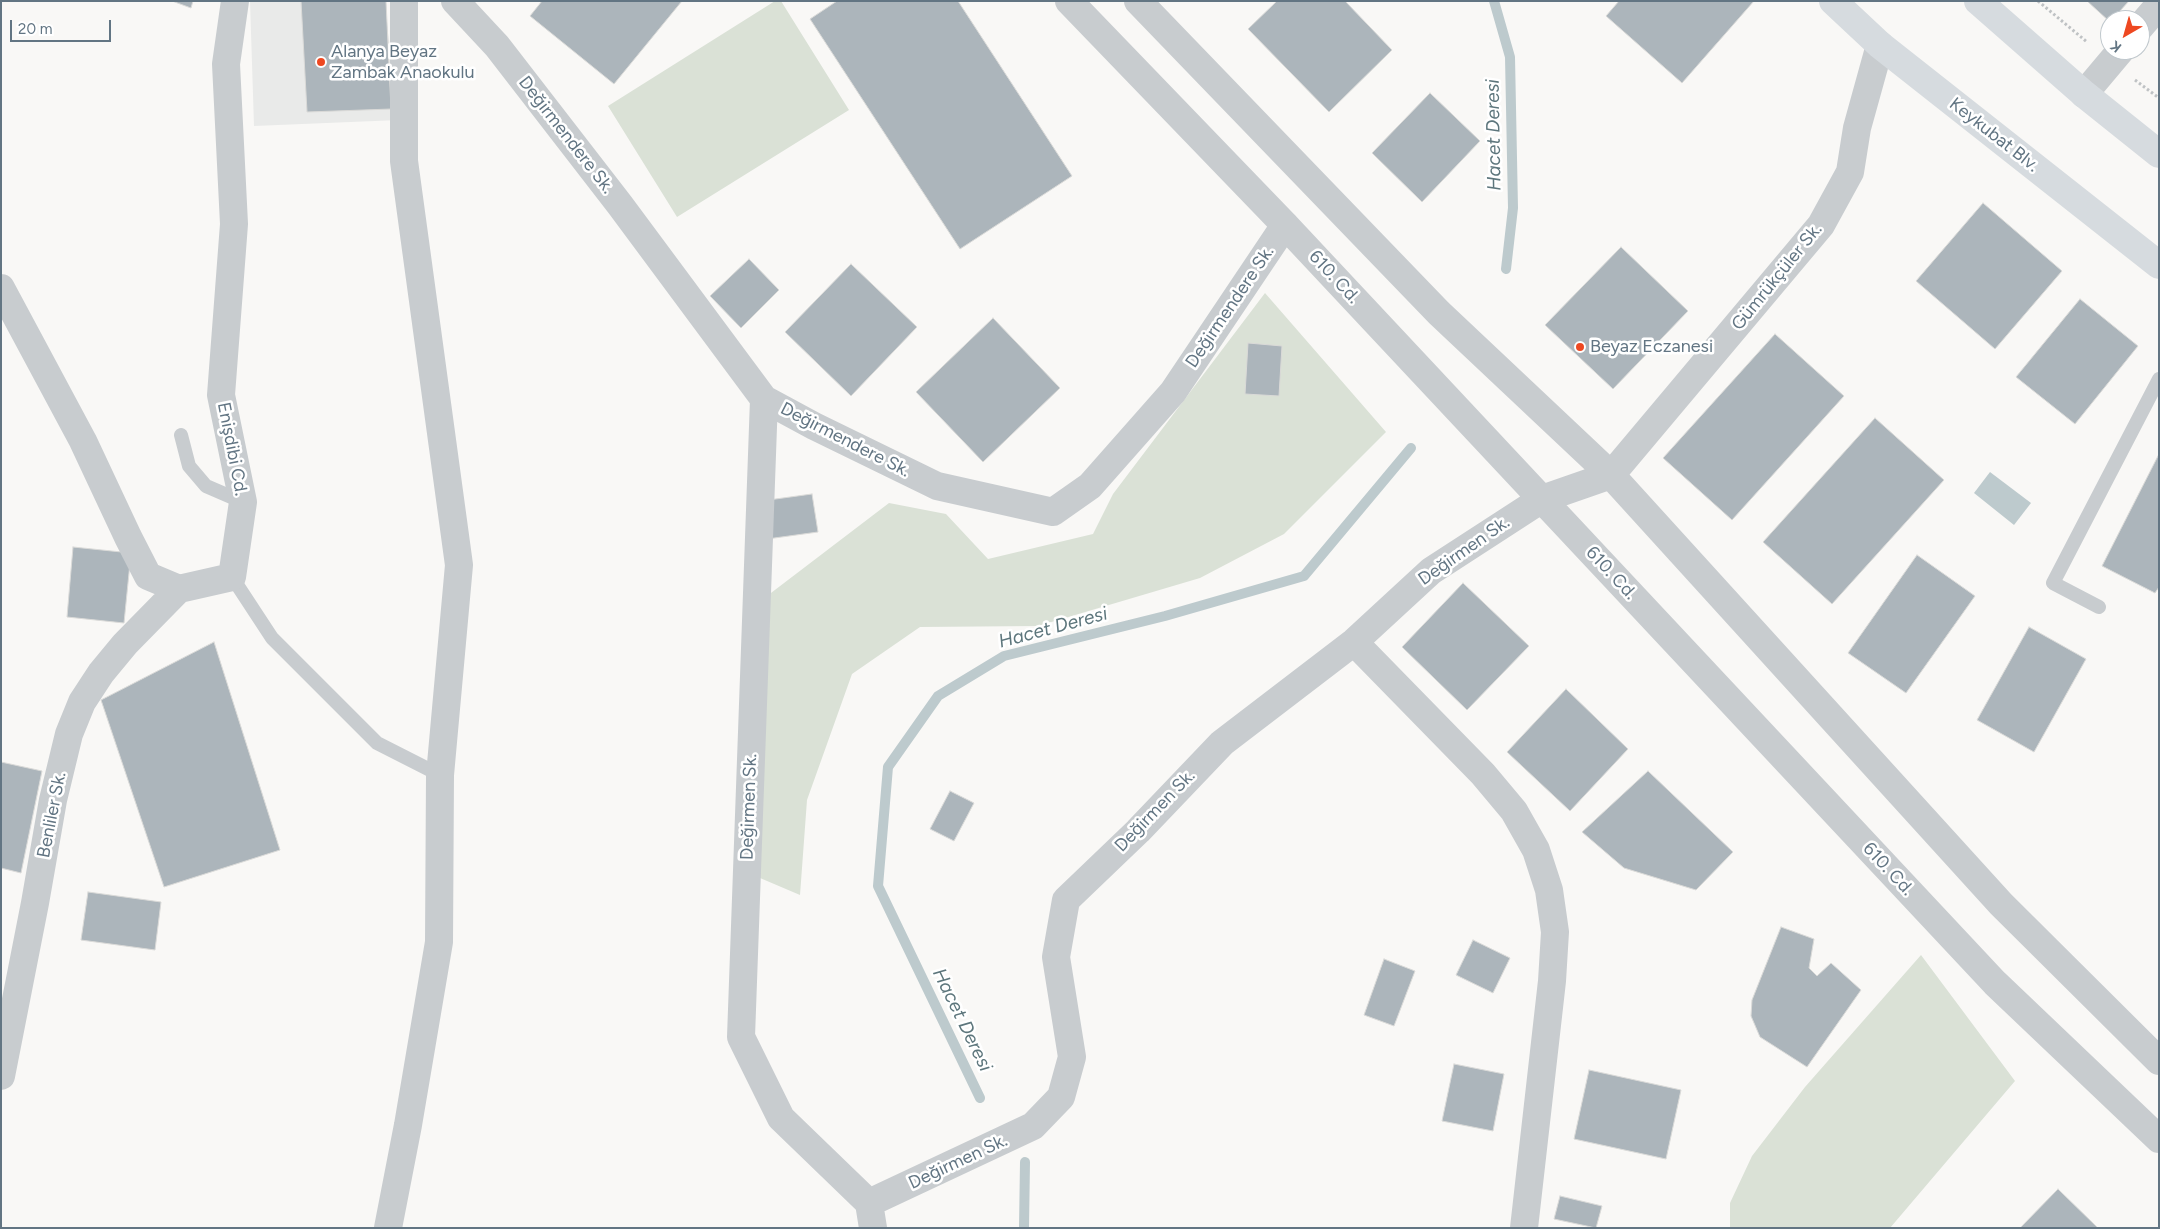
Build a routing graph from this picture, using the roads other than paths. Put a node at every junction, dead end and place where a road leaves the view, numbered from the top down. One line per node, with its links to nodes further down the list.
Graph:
1 (235, 1): 22 (street, Enişdibi Cd.)
2 (404, 1): 27 (street)
3 (455, 1): 18 (street, Değirmendere Sk.)
4 (1070, 1): 14 (street, 610. Cd.)
5 (1138, 1): 20 (street)
6 (1833, 1): 10 (highway, Keykubat Blv.)
7 (1978, 1): 12 (highway)
8 (2159, 5): 9 (street)
9 (2150, 15)
10 (1880, 45): 15 (highway, Keykubat Blv.); 20 (street, Gümrükçüler Sk.)
11 (2113, 60): 12 (street)
12 (2084, 94): 13 (highway)
13 (2159, 154)
14 (1285, 225): 18 (street, Değirmendere Sk.); 21 (street, 610. Cd.)
15 (2159, 265)
16 (1, 288): 24 (street)
17 (2159, 380): 25 (lane)
18 (764, 399): 31 (street, Değirmen Sk.)
19 (181, 436): 22 (lane)
20 (1611, 475): 21 (street, Değirmen Sk.); 28 (street)
21 (1542, 499): 26 (street, Değirmen Sk.); 30 (street, 610. Cd.)
22 (243, 502): 23 (street, Enişdibi Cd.)
23 (232, 578): 24 (street); 27 (lane)
24 (179, 589): 29 (street, Benliler Sk.)
25 (2099, 607)
26 (1354, 642): 31 (street, Değirmen Sk.); 33 (street)
27 (440, 775): 32 (street)
28 (2159, 1062)
29 (1, 1076)
30 (2159, 1139)
31 (871, 1215)
32 (388, 1228)
33 (1524, 1228)

